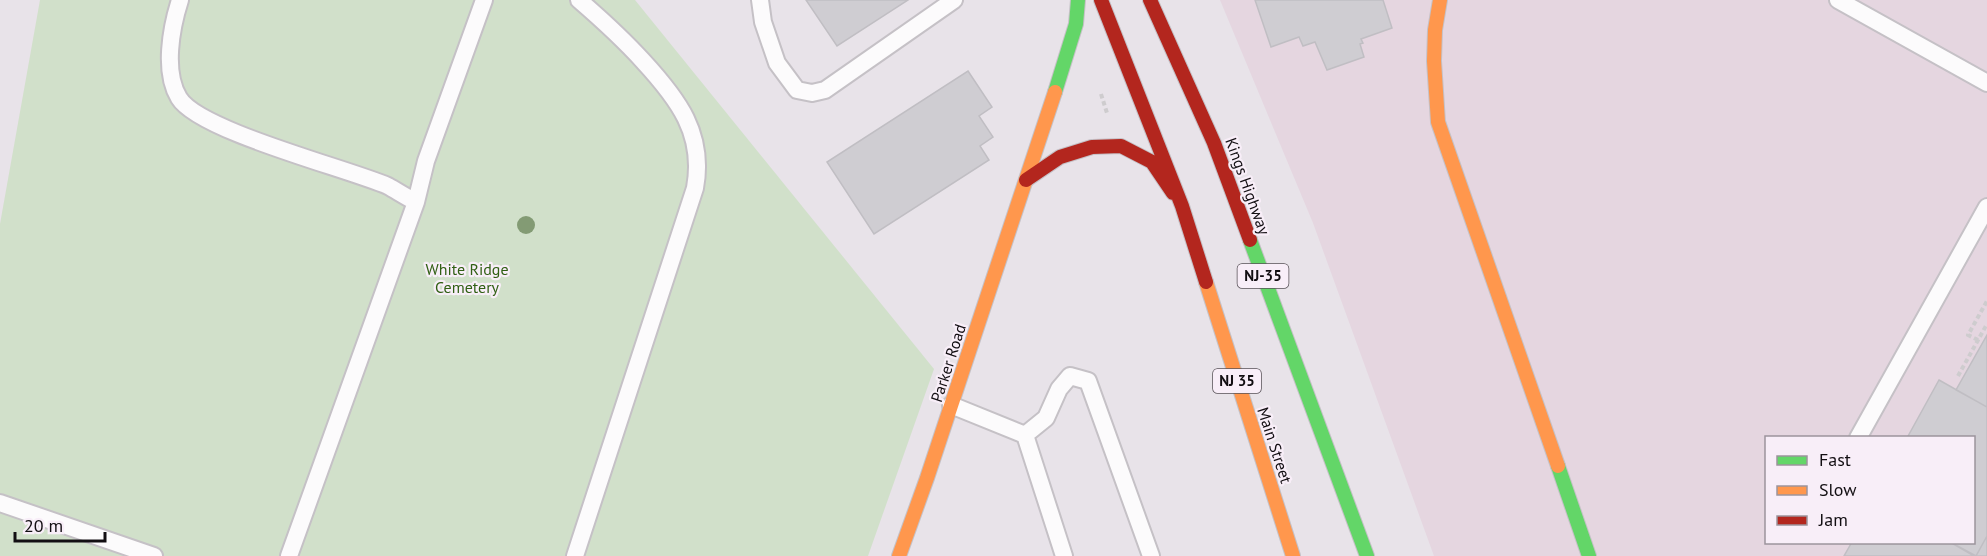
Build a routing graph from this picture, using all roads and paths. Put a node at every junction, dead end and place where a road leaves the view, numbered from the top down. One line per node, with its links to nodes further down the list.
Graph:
1 (180, 0): 13 (lane)
2 (484, 0): 13 (lane)
3 (579, 0): 27 (lane)
4 (760, 0): 5 (lane)
5 (954, 0)
6 (1078, 0): 12 (street, Parker Road)
7 (1101, 0): 14 (street, NJ 35)
8 (1440, 0): 33 (street)
9 (1838, 0): 11 (lane)
10 (1154, 4): 32 (street, Kings Highway / NJ-35)
11 (1987, 83)
12 (1026, 180): 14 (street); 21 (street, Parker Road)
13 (416, 202): 26 (lane)
14 (1182, 206): 31 (street, Main Street / NJ 35)
15 (1987, 207): 23 (lane)
16 (1981, 295): 17 (path)
17 (1987, 300): 19 (path)
18 (1987, 324): 19 (path)
19 (1978, 340): 20 (path)
20 (1958, 376)
21 (951, 405): 22 (lane); 28 (street, Parker Road)
22 (1025, 435): 29 (lane); 30 (lane)
23 (1859, 436)
24 (0, 502): 25 (lane)
25 (154, 556)
26 (290, 556)
27 (575, 556)
28 (899, 556)
29 (1064, 556)
30 (1150, 556)
31 (1293, 556)
32 (1366, 556)
33 (1589, 556)

